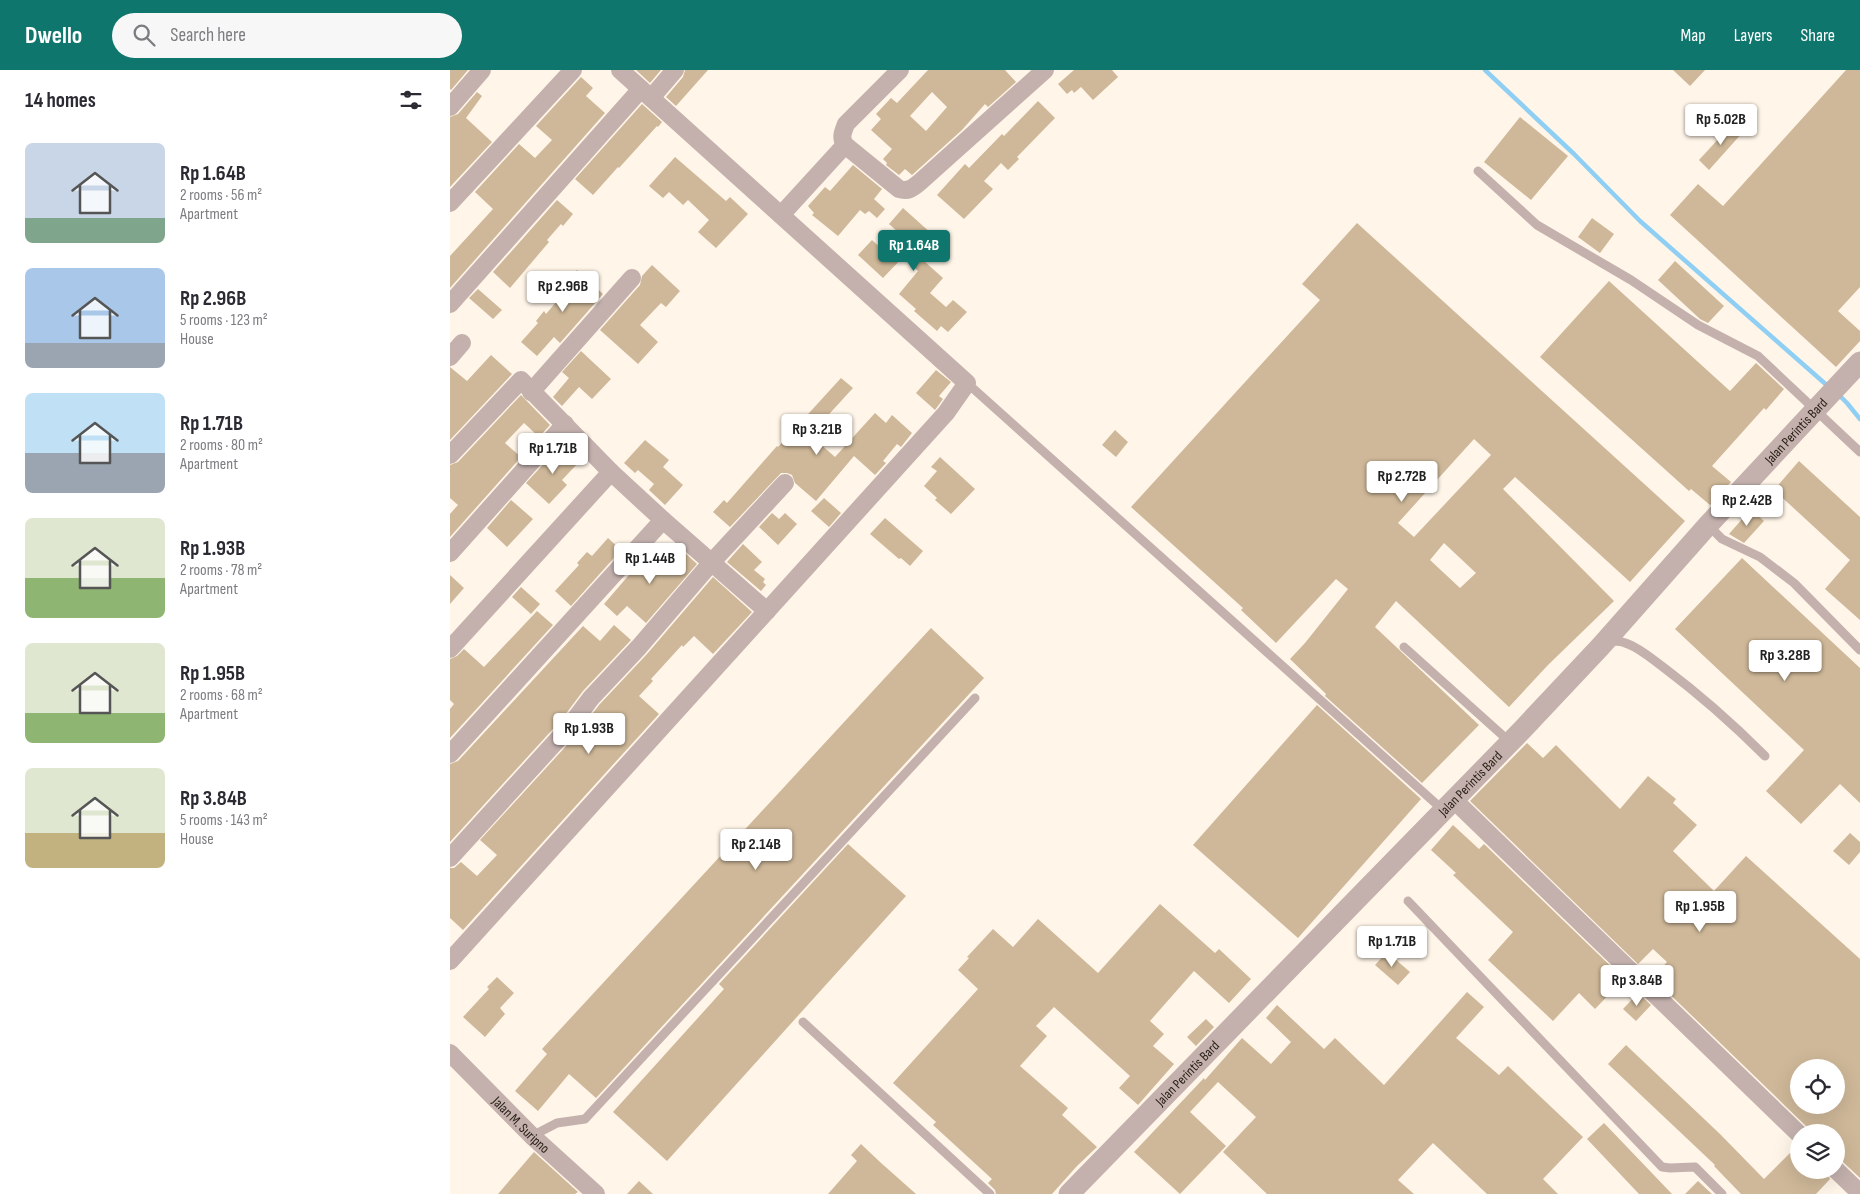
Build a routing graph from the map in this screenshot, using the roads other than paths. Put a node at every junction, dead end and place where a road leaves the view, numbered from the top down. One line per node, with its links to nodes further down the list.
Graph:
1 (482, 70): 8 (street)
2 (573, 70): 11 (street)
3 (620, 70): 7 (street)
4 (675, 70): 7 (street)
5 (900, 70): 9 (street)
6 (1045, 70): 9 (street)
7 (646, 93): 12 (street); 14 (street)
8 (450, 107)
9 (845, 145): 12 (street)
10 (1478, 171): 20 (lane)
11 (450, 203)
12 (781, 215): 18 (street)
13 (632, 278): 19 (street)
14 (450, 304)
15 (462, 343): 16 (street)
16 (450, 357)
17 (1860, 362): 20 (street, Jalan Perintis Bard)
18 (966, 382): 30 (street); 39 (lane)
19 (531, 392): 21 (street); 23 (street)
20 (1821, 404): 22 (lane); 27 (street, Jalan Perintis Bard)
21 (565, 424): 24 (street); 28 (street)
22 (1860, 452)
23 (450, 455)
24 (611, 472): 26 (street); 33 (street)
25 (785, 483): 29 (street)
26 (663, 520): 29 (street); 37 (street)
27 (1708, 525): 31 (street, Jalan Perintis Bard); 34 (lane)
28 (450, 552)
29 (711, 563): 30 (street); 40 (street)
30 (767, 610): 42 (street)
31 (1601, 646): 36 (street, Jalan Perintis Bard); 38 (lane)
32 (1404, 647): 36 (lane)
33 (450, 649)
34 (1860, 650)
35 (975, 698): 46 (lane)
36 (1510, 742): 39 (street, Jalan Perintis Bard)
37 (450, 754)
38 (1765, 756)
39 (1448, 805): 45 (street); 51 (street, Jalan Perintis Bard)
40 (450, 858)
41 (1408, 901): 52 (lane)
42 (450, 961)
43 (804, 1022): 50 (lane)
44 (450, 1053): 46 (street, Jalan M. Suripno)
45 (1790, 1126)
46 (532, 1136): 49 (street, Jalan M. Suripno)
47 (1845, 1179): 48 (street)
48 (1860, 1193)
49 (596, 1194)
50 (990, 1194)
51 (1069, 1194)
52 (1722, 1194)

